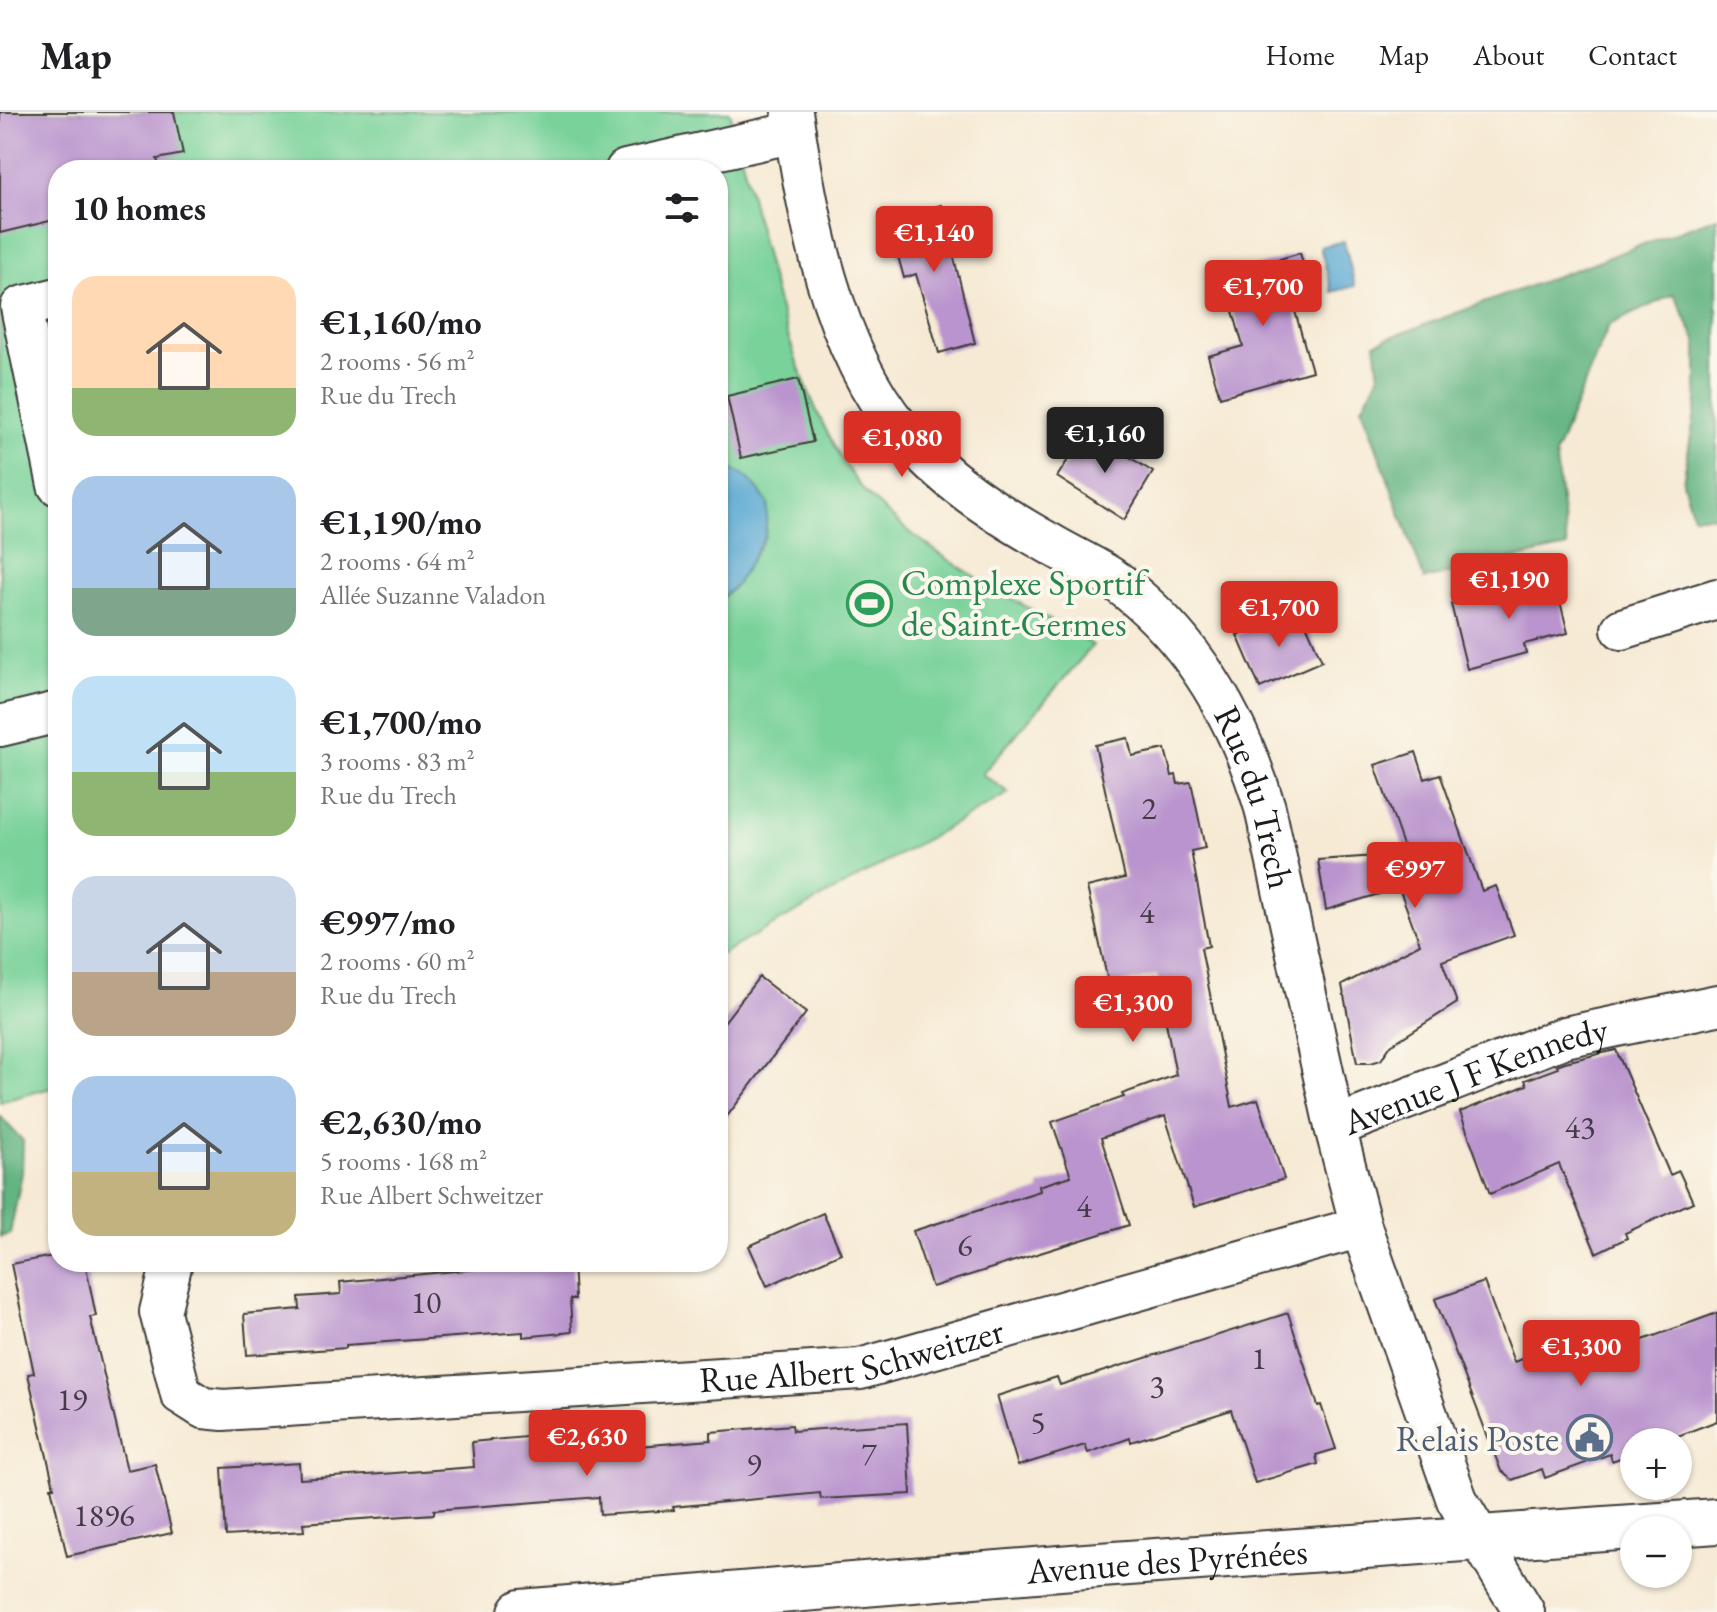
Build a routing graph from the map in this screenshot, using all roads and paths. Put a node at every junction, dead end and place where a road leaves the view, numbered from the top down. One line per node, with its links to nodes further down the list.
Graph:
1 (793, 122): 2 (street); 10 (street, Rue du Trech)
2 (661, 160)
3 (48, 300): 4 (street)
4 (48, 437)
5 (1717, 599): 6 (street)
6 (1622, 629)
7 (48, 714): 8 (street)
8 (0, 726)
9 (1717, 1005): 10 (street, Avenue J F Kennedy)
10 (1335, 1127): 11 (street, Avenue J F Kennedy)
11 (1361, 1227): 12 (street, Rue Albert Schweitzer); 14 (street, Avenue J F Kennedy)
12 (170, 1272)
13 (1717, 1521): 14 (main road, Avenue des Pyrénées)
14 (1478, 1538): 15 (main road, Avenue des Pyrénées); 16 (street, Avenue J F Kennedy)
15 (521, 1612)
16 (1524, 1612)

